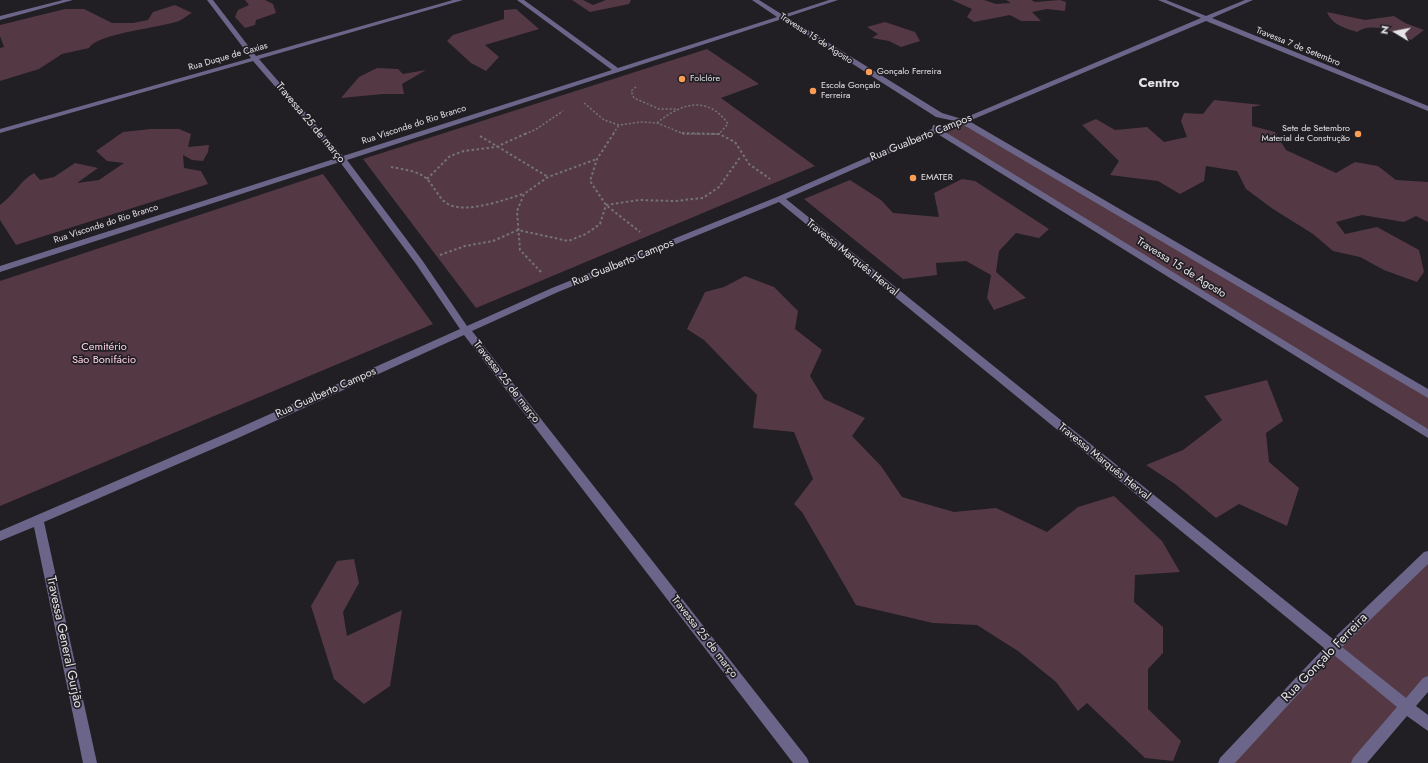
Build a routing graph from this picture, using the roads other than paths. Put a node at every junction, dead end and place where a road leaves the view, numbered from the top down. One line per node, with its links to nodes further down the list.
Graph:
1 (70, 0): 10 (street)
2 (210, 0): 12 (street, Travessa 25 de março)
3 (460, 0): 12 (street, Rua Duque de Caxias)
4 (520, 0): 13 (street)
5 (755, 0): 9 (street, Travessa 15 de Agosto)
6 (835, 0): 9 (street, Rua Visconde do Rio Branco)
7 (1161, 0): 11 (street, Travessa 7 de Setembro)
8 (1250, 0): 11 (street, Rua Gualberto Campos)
9 (782, 17): 13 (street, Rua Visconde do Rio Branco); 15 (street, Travessa 15 de Agosto)
10 (0, 18)
11 (1206, 19): 14 (street, Travessa 7 de Setembro); 16 (street, Rua Gualberto Campos)
12 (255, 59): 18 (street, Rua Duque de Caxias); 19 (street, Travessa 25 de março)
13 (618, 71): 19 (street, Rua Visconde do Rio Branco)
14 (1428, 110)
15 (939, 115): 16 (street, Travessa 15 de Agosto); 17 (street)
16 (963, 121): 17 (street, Rua Gualberto Campos); 23 (street, Travessa 15 de Agosto)
17 (936, 130): 20 (street, Rua Gualberto Campos); 24 (street, Travessa 15 de Agosto)
18 (0, 131)
19 (342, 159): 21 (street, Rua Visconde do Rio Branco); 22 (street, Travessa 25 de março)
20 (780, 199): 22 (street, Rua Gualberto Campos); 28 (street, Travessa Marquês Herval)
21 (0, 269)
22 (466, 331): 25 (street, Rua Gualberto Campos); 33 (street, Travessa 25 de março)
23 (1428, 394)
24 (1428, 434)
25 (38, 520): 26 (street, Rua Gualberto Campos); 32 (street, Travessa General Gurjão)
26 (0, 536)
27 (1428, 556): 28 (street, Rua Gonçalo Ferreira)
28 (1332, 648): 30 (street, Travessa Marquês Herval); 34 (street, Rua Gonçalo Ferreira)
29 (1428, 682): 30 (street)
30 (1406, 707): 31 (street, Travessa Marquês Herval); 35 (street)
31 (1428, 724)
32 (90, 763)
33 (802, 763)
34 (1225, 763)
35 (1358, 763)

